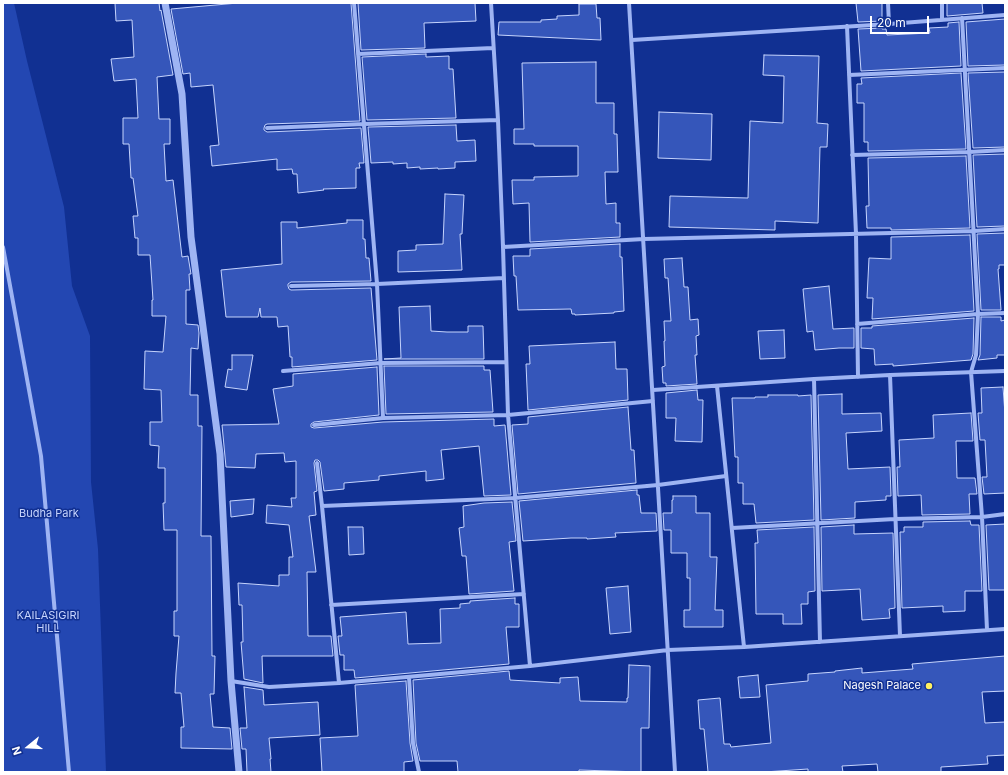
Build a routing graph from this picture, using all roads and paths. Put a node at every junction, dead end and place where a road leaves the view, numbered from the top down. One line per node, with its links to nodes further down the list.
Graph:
1 (165, 3): 70 (street)
2 (354, 3): 14 (street)
3 (490, 3): 13 (street)
4 (630, 3): 12 (street)
5 (888, 3): 10 (street)
6 (942, 3): 9 (street)
7 (1005, 15): 8 (street)
8 (962, 18): 9 (street); 16 (street)
9 (942, 19): 10 (street)
10 (889, 24): 11 (street)
11 (847, 26): 12 (street); 17 (street)
12 (632, 40): 27 (street)
13 (493, 48): 14 (street); 18 (street)
14 (358, 54): 19 (street)
15 (1005, 68): 16 (street)
16 (965, 71): 17 (street); 22 (street)
17 (849, 75): 23 (street)
18 (498, 120): 19 (street); 29 (street)
19 (364, 124): 20 (street); 31 (street)
20 (268, 128)
21 (1005, 150): 22 (street)
22 (969, 152): 23 (street); 25 (street)
23 (852, 155): 26 (street)
24 (1005, 229): 25 (street)
25 (974, 231): 26 (street); 34 (street)
26 (856, 234): 27 (street); 35 (street)
27 (644, 239): 29 (street); 45 (street)
28 (3, 247): 72 (street)
29 (503, 247): 30 (street)
30 (504, 278): 31 (street); 36 (street)
31 (377, 284): 32 (street); 37 (street)
32 (291, 286)
33 (1005, 313): 34 (street)
34 (978, 314): 35 (street); 40 (street)
35 (857, 324): 42 (street)
36 (506, 362): 37 (street); 47 (street)
37 (381, 363): 38 (street); 48 (street)
38 (283, 371)
39 (1005, 371): 40 (street)
40 (971, 372): 41 (street); 56 (street)
41 (890, 375): 42 (street); 57 (street)
42 (858, 377): 43 (street)
43 (814, 379): 44 (street); 58 (street)
44 (717, 386): 45 (street); 51 (street)
45 (653, 390): 46 (street)
46 (653, 401): 47 (street); 52 (street)
47 (508, 415): 48 (street); 53 (street)
48 (383, 418): 49 (street)
49 (314, 425)
50 (317, 464): 54 (street)
51 (726, 476): 52 (street); 59 (street)
52 (658, 485): 53 (street); 67 (street)
53 (515, 498): 54 (street); 60 (street)
54 (322, 506): 61 (street)
55 (1005, 514): 56 (street)
56 (982, 517): 57 (street); 63 (street)
57 (895, 519): 58 (street); 64 (street)
58 (818, 523): 59 (street); 65 (street)
59 (732, 528): 66 (street)
60 (524, 594): 61 (street); 68 (street)
61 (331, 605): 71 (street)
62 (1005, 629): 63 (street)
63 (987, 630): 64 (street)
64 (900, 636): 65 (street)
65 (820, 642): 66 (street)
66 (744, 647): 67 (street)
67 (668, 650): 68 (street); 75 (street)
68 (530, 666): 69 (street)
69 (409, 677): 71 (street); 74 (street)
70 (231, 681): 71 (street); 73 (street)
71 (339, 683)
72 (69, 772)
73 (239, 772)
74 (419, 772)
75 (675, 772)

